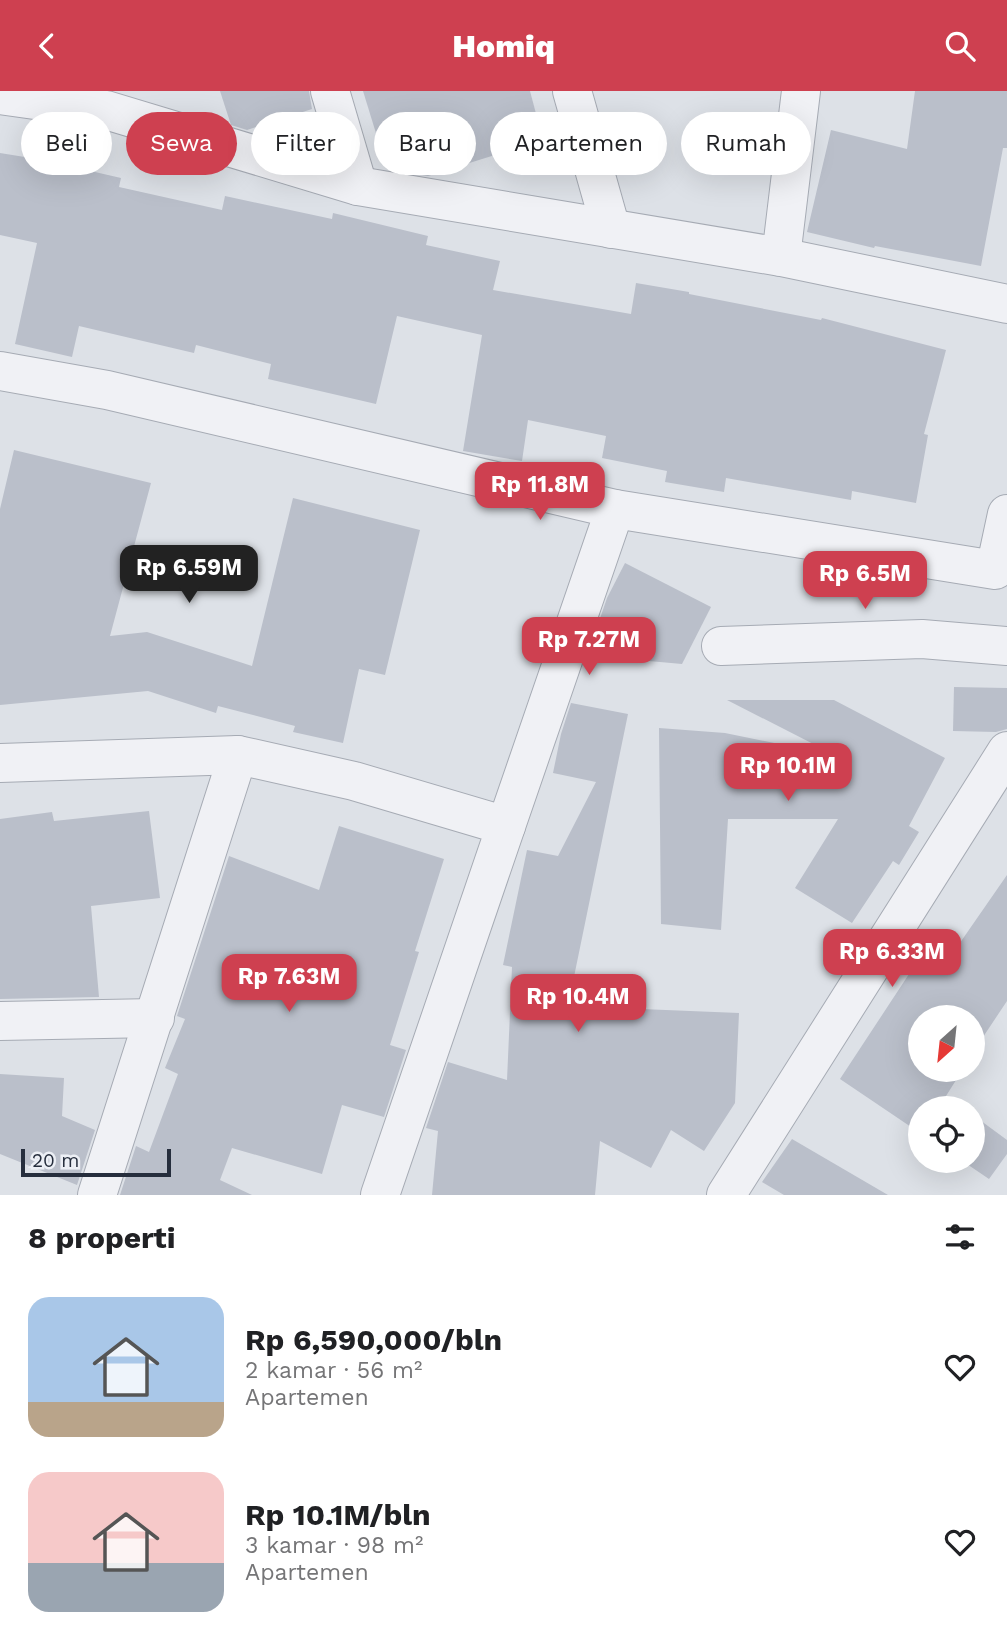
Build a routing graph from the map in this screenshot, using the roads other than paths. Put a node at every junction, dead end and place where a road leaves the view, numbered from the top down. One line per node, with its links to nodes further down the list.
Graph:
1 (330, 91): 6 (street)
2 (572, 91): 7 (street)
3 (801, 91): 8 (street)
4 (0, 95): 5 (street)
5 (103, 100): 6 (street)
6 (358, 186): 7 (street)
7 (611, 229): 8 (street)
8 (780, 257): 9 (street)
9 (1007, 304)
10 (0, 371): 11 (street)
11 (615, 509): 13 (street); 19 (street)
12 (1007, 515): 13 (street)
13 (1001, 577)
14 (721, 646): 15 (street)
15 (1007, 646)
16 (1007, 751): 24 (street)
17 (238, 755): 18 (street); 19 (street); 20 (street)
18 (0, 764)
19 (506, 826): 23 (street)
20 (155, 1018): 21 (street); 22 (street)
21 (0, 1021)
22 (97, 1195)
23 (380, 1195)
24 (726, 1195)

